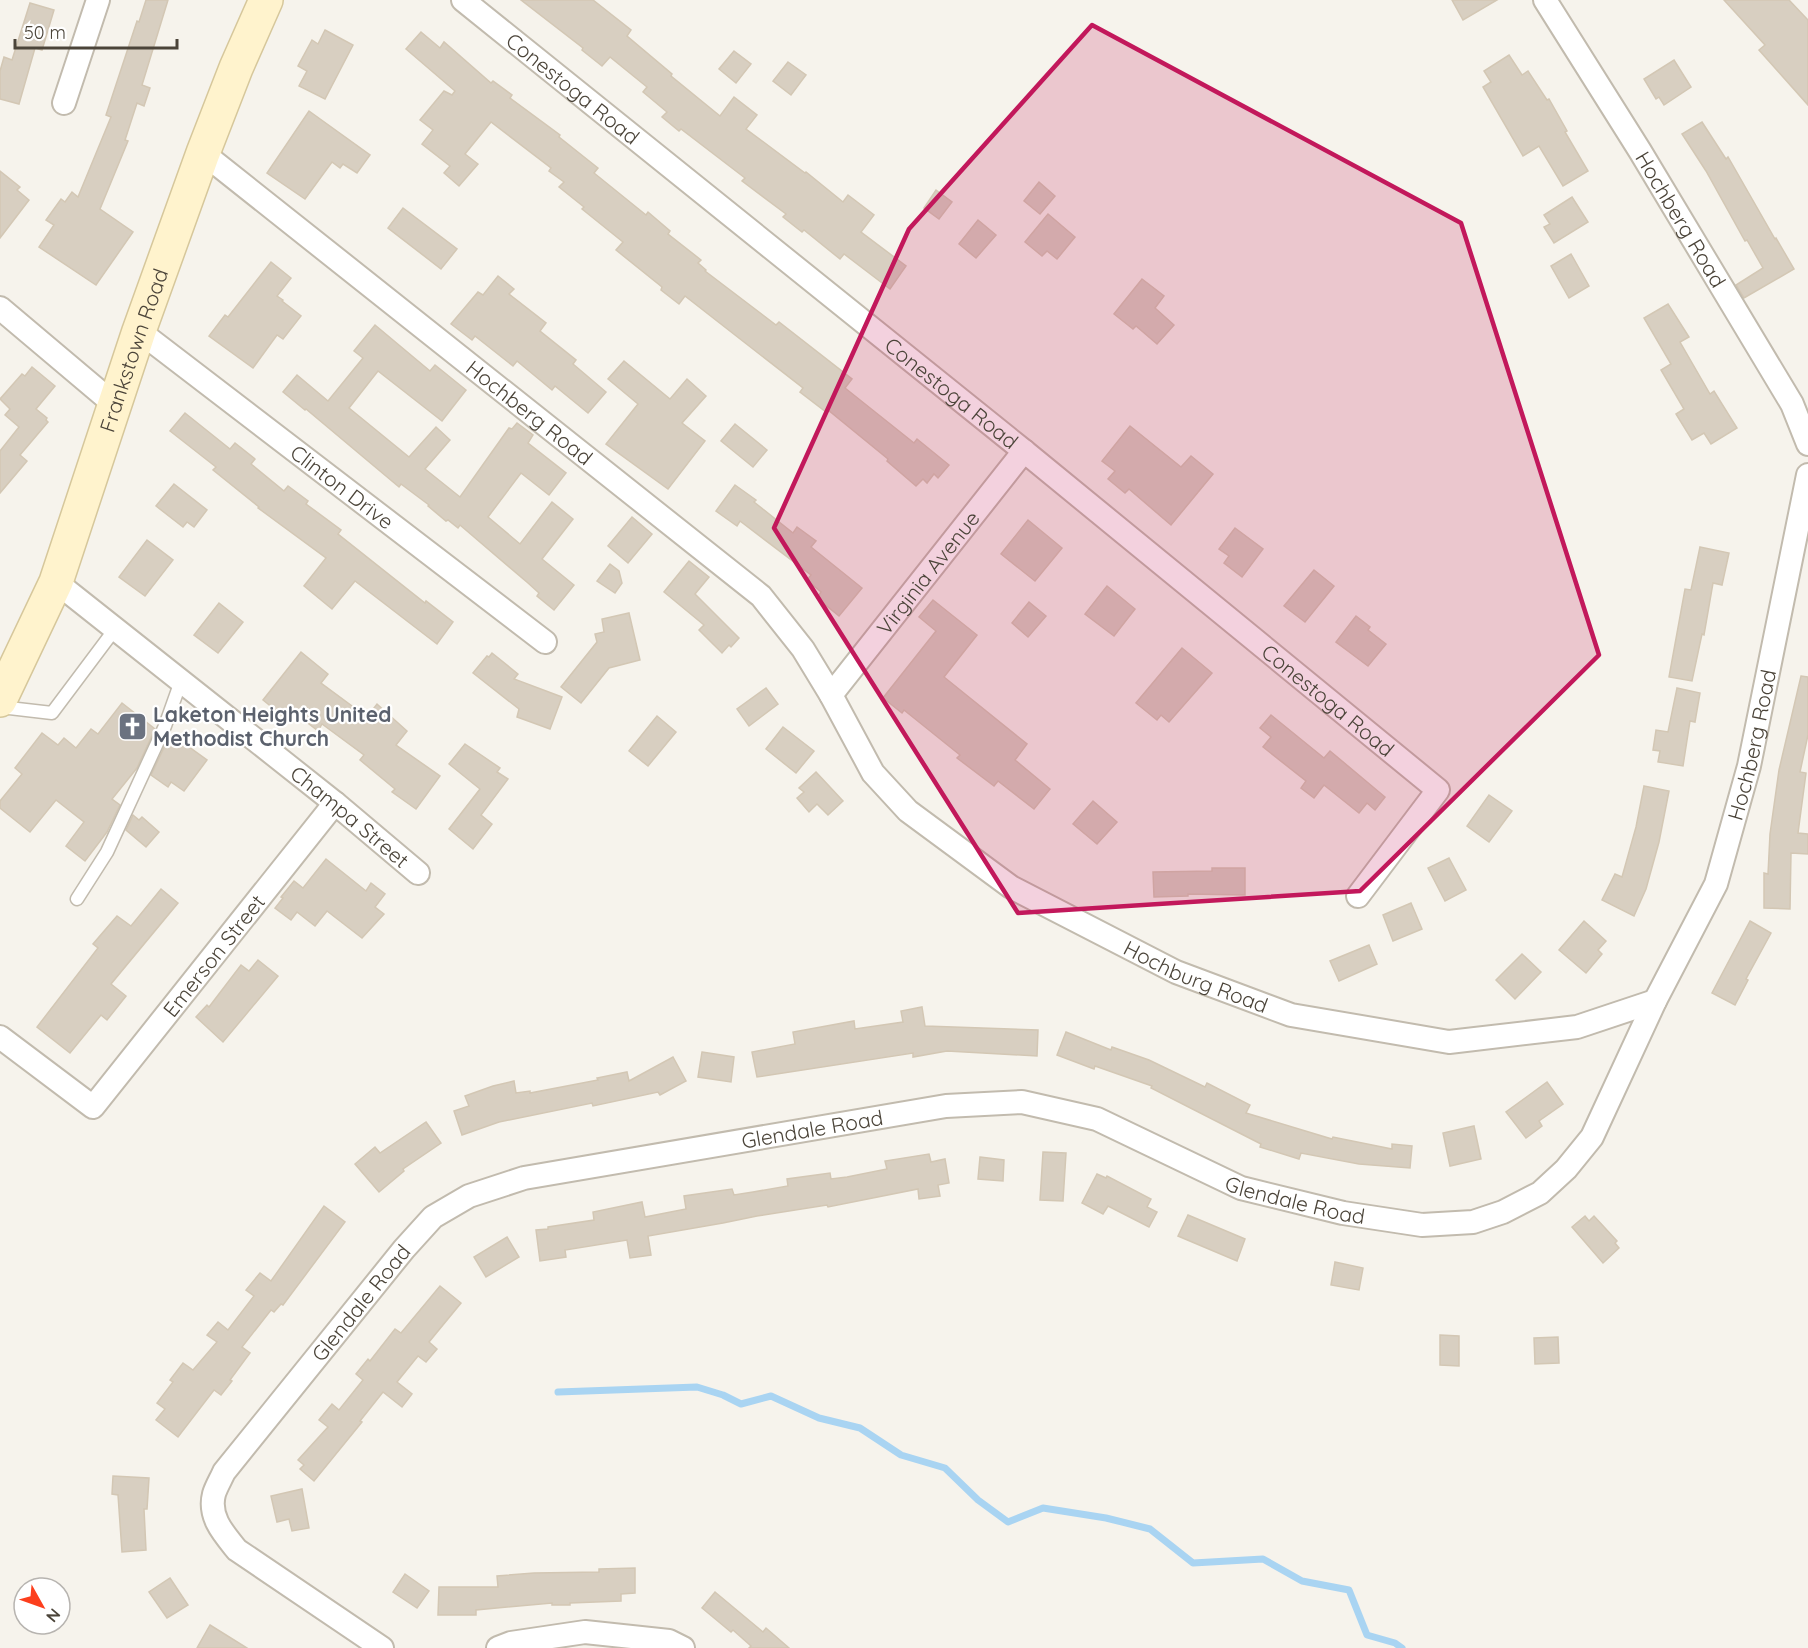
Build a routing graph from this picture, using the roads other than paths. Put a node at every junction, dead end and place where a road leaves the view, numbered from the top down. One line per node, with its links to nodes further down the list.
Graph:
1 (98, 0): 5 (street)
2 (267, 0): 6 (main road, Frankstown Road)
3 (463, 0): 11 (street, Conestoga Road)
4 (1545, 0): 10 (street, Hochberg Road)
5 (64, 103)
6 (203, 153): 8 (main road, Frankstown Road); 17 (street, Hochberg Road)
7 (0, 308): 9 (street)
8 (139, 331): 9 (main road, Frankstown Road); 15 (street, Clinton Drive)
9 (115, 405): 13 (main road, Frankstown Road)
10 (1808, 444)
11 (1024, 451): 17 (street, Virginia Avenue); 22 (street, Conestoga Road)
12 (1808, 475): 24 (street, Hochberg Road)
13 (56, 582): 14 (street, Champa Street); 18 (main road, Frankstown Road)
14 (115, 629): 16 (street, Champa Street); 19 (lane)
15 (545, 642)
16 (181, 681): 20 (street, Champa Street); 23 (lane)
17 (831, 695): 24 (street, Hochburg Road)
18 (0, 700)
19 (0, 708)
20 (335, 803): 21 (street, Champa Street); 25 (street, Emerson Street)
21 (418, 873)
22 (1358, 896)
23 (77, 899)
24 (1655, 1001): 26 (street, Glendale Road)
25 (0, 1037)
26 (382, 1648)
27 (498, 1648): 28 (street)
28 (683, 1648)

